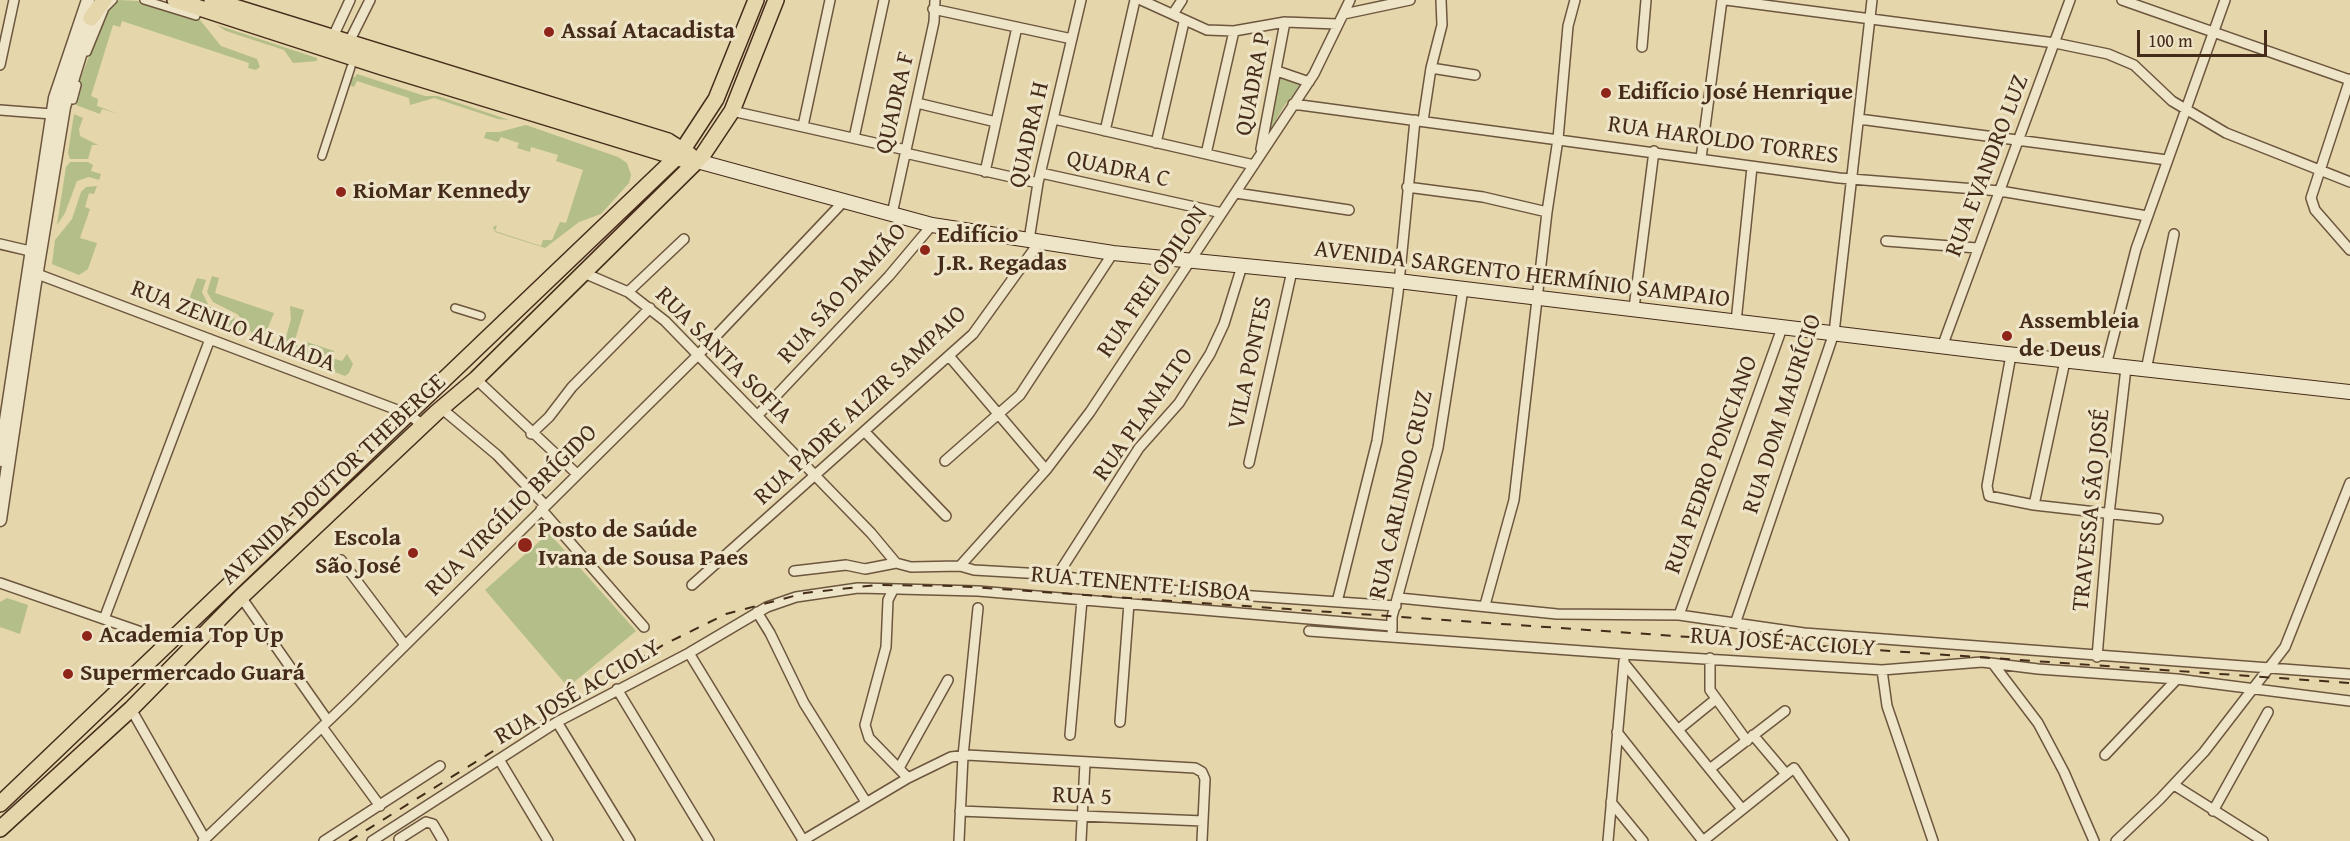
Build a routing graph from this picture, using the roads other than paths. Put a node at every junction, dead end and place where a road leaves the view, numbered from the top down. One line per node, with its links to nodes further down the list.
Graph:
1 (14, 0): 46 (street)
2 (88, 0): 58 (street)
3 (97, 0): 33 (street)
4 (104, 0): 33 (main road)
5 (113, 0): 52 (street)
6 (144, 0): 32 (street)
7 (175, 0): 42 (main road, AVENIDA SARGENTO HERMÍNIO SAMPAIO)
8 (212, 0): 42 (main road, AVENIDA SARGENTO HERMÍNIO SAMPAIO)
9 (350, 0): 42 (street)
10 (370, 0): 45 (street)
11 (756, 0): 72 (main road, AVENIDA DOUTOR THEBERGE)
12 (776, 0): 57 (main road, AVENIDA DOUTOR THEBERGE)
13 (830, 0): 63 (street)
14 (884, 0): 66 (street)
15 (1081, 0): 41 (street, QUADRA H)
16 (1135, 0): 65 (street)
17 (1141, 0): 30 (street)
18 (1182, 0): 30 (street)
19 (1350, 0): 31 (street, RUA FREI ODILON)
20 (1410, 0): 31 (street)
21 (1441, 0): 47 (street)
22 (1575, 0): 67 (street)
23 (1646, 0): 44 (street)
24 (1724, 0): 34 (street); 76 (street)
25 (1872, 0): 34 (street, RUA DOM MAURÍCIO)
26 (2070, 0): 43 (street, RUA EVANDRO LUZ)
27 (2122, 0): 40 (street)
28 (2225, 0): 40 (street)
29 (934, 4): 38 (street); 53 (street, QUADRA F)
30 (1173, 14): 35 (street)
31 (1344, 14): 37 (street, RUA FREI ODILON)
32 (196, 16)
33 (91, 18): 100 (street)
34 (1870, 18): 43 (street); 60 (street, RUA DOM MAURÍCIO)
35 (1184, 22): 39 (street); 69 (street)
36 (1285, 22): 37 (street); 39 (street); 48 (street, QUADRA P)
37 (1338, 24): 51 (street, RUA FREI ODILON)
38 (1017, 27): 41 (street); 62 (street, QUADRA H)
39 (1234, 31): 73 (street)
40 (2213, 33): 50 (street); 56 (street)
41 (1072, 39): 59 (street, QUADRA H)
42 (330, 43): 45 (main road, AVENIDA SARGENTO HERMÍNIO SAMPAIO)
43 (2055, 43): 56 (street); 68 (street, RUA EVANDRO LUZ)
44 (1642, 47)
45 (348, 55): 64 (main road, AVENIDA SARGENTO HERMÍNIO SAMPAIO); 72 (main road, AVENIDA SARGENTO HERMÍNIO SAMPAIO); 75 (street)
46 (0, 65)
47 (1431, 68): 49 (street); 61 (street)
48 (1277, 71): 51 (street); 74 (street, QUADRA P)
49 (1475, 75)
50 (2350, 80): 81 (street)
51 (1309, 82): 54 (street, RUA FREI ODILON)
52 (73, 100)
53 (917, 103): 62 (street); 70 (street, QUADRA F)
54 (1293, 104): 61 (street, RUA HAROLDO TORRES); 74 (street, RUA FREI ODILON)
55 (0, 110): 58 (street)
56 (2184, 110): 77 (street); 81 (street)
57 (732, 111): 63 (street); 78 (main road, AVENIDA DOUTOR THEBERGE)
58 (52, 114): 92 (street)
59 (1054, 119): 65 (street); 83 (street, QUADRA H)
60 (1859, 119): 68 (street); 84 (street, RUA DOM MAURÍCIO)
61 (1419, 120): 67 (street, RUA HAROLDO TORRES); 88 (street)
62 (996, 122): 82 (street, QUADRA H)
63 (803, 126): 66 (street)
64 (596, 132): 72 (main road, AVENIDA SARGENTO HERMÍNIO SAMPAIO); 87 (main road)
65 (1105, 132): 69 (street)
66 (854, 138): 70 (street)
67 (1558, 139): 71 (street, RUA HAROLDO TORRES); 94 (street)
68 (2018, 141): 77 (street); 89 (street, RUA EVANDRO LUZ)
69 (1156, 143): 73 (street)
70 (906, 151): 82 (street); 96 (street, QUADRA F)
71 (1654, 151): 76 (street, RUA HAROLDO TORRES); 120 (street)
72 (680, 154): 78 (main road, AVENIDA SARGENTO HERMÍNIO SAMPAIO); 87 (main road, AVENIDA DOUTOR THEBERGE)
73 (1206, 154): 79 (street)
74 (1260, 154): 79 (street, RUA FREI ODILON)
75 (322, 156)
76 (1701, 158): 80 (street, RUA HAROLDO TORRES)
77 (2167, 160): 97 (street)
78 (697, 161): 91 (main road, AVENIDA SARGENTO HERMÍNIO SAMPAIO); 113 (main road, AVENIDA DOUTOR THEBERGE)
79 (1254, 165): 90 (street, RUA FREI ODILON)
80 (1752, 166): 84 (street, RUA HAROLDO TORRES); 122 (street)
81 (2319, 171): 85 (street); 106 (street)
82 (985, 172): 86 (street)
83 (1041, 173): 86 (street, QUADRA H); 95 (street, QUADRA C)
84 (1852, 177): 89 (street, RUA HAROLDO TORRES); 125 (street, RUA DOM MAURÍCIO)
85 (2350, 182)
86 (1038, 183): 102 (street, QUADRA H)
87 (647, 185): 123 (main road, AVENIDA DOUTOR THEBERGE)
88 (1407, 187): 94 (street); 114 (street)
89 (2000, 192): 97 (street, RUA HAROLDO TORRES); 105 (street, RUA EVANDRO LUZ)
90 (1236, 193): 93 (street); 95 (street, RUA FREI ODILON)
91 (843, 202): 96 (main road, AVENIDA SARGENTO HERMÍNIO SAMPAIO); 129 (street, RUA VIRGÍLIO BRÍGIDO)
92 (37, 210): 100 (street); 107 (street)
93 (1349, 210)
94 (1547, 212): 117 (street)
95 (1222, 213): 109 (street, RUA FREI ODILON)
96 (892, 214): 98 (main road, AVENIDA SARGENTO HERMÍNIO SAMPAIO)
97 (2147, 216): 133 (street)
98 (932, 225): 102 (main road, AVENIDA SARGENTO HERMÍNIO SAMPAIO); 142 (street, RUA SÃO DAMIÃO)
99 (2175, 234): 135 (street)
100 (44, 236): 112 (street)
101 (684, 239): 116 (street)
102 (1035, 241): 108 (main road, AVENIDA SARGENTO HERMÍNIO SAMPAIO); 131 (street, RUA PADRE ALZIR SAMPAIO)
103 (1886, 241): 105 (street)
104 (0, 244): 107 (street)
105 (1977, 248): 128 (street, RUA EVANDRO LUZ)
106 (2350, 250)
107 (30, 251): 112 (street)
108 (1113, 253): 109 (main road, AVENIDA SARGENTO HERMÍNIO SAMPAIO); 141 (street)
109 (1191, 260): 110 (main road, AVENIDA SARGENTO HERMÍNIO SAMPAIO); 149 (street, RUA FREI ODILON)
110 (1242, 266): 111 (main road, AVENIDA SARGENTO HERMÍNIO SAMPAIO); 163 (street, RUA PLANALTO)
111 (1292, 271): 114 (main road, AVENIDA SARGENTO HERMÍNIO SAMPAIO); 148 (street, VILA PONTES)
112 (32, 272): 126 (street, RUA ZENILO ALMADA); 139 (street); 158 (street)
113 (584, 273): 116 (street, RUA SANTA SOFIA); 127 (main road, AVENIDA DOUTOR THEBERGE)
114 (1398, 281): 115 (main road, AVENIDA SARGENTO HERMÍNIO SAMPAIO); 170 (street)
115 (1463, 289): 117 (main road, AVENIDA SARGENTO HERMÍNIO SAMPAIO); 171 (street, RUA CARLINDO CRUZ)
116 (628, 292): 119 (street, RUA SANTA SOFIA)
117 (1539, 298): 120 (main road, AVENIDA SARGENTO HERMÍNIO SAMPAIO); 173 (street)
118 (454, 308): 121 (street)
119 (650, 308): 129 (street, RUA SANTA SOFIA); 145 (street)
120 (1634, 309): 122 (main road, AVENIDA SARGENTO HERMÍNIO SAMPAIO)
121 (481, 316)
122 (1736, 322): 124 (main road, AVENIDA SARGENTO HERMÍNIO SAMPAIO)
123 (503, 325): 127 (main road); 140 (main road, AVENIDA DOUTOR THEBERGE)
124 (1782, 328): 125 (main road, AVENIDA SARGENTO HERMÍNIO SAMPAIO); 176 (street, RUA PEDRO PONCIANO)
125 (1834, 333): 128 (main road, AVENIDA SARGENTO HERMÍNIO SAMPAIO); 178 (street, RUA DOM MAURÍCIO)
126 (210, 339): 140 (street, RUA ZENILO ALMADA); 177 (street)
127 (517, 339): 136 (main road, AVENIDA DOUTOR THEBERGE)
128 (1942, 347): 130 (main road, AVENIDA SARGENTO HERMÍNIO SAMPAIO)
129 (698, 355): 142 (street, RUA SANTA SOFIA); 150 (street, RUA VIRGÍLIO BRÍGIDO)
130 (2011, 355): 132 (main road, AVENIDA SARGENTO HERMÍNIO SAMPAIO); 153 (street)
131 (949, 356): 141 (street); 144 (street, RUA PADRE ALZIR SAMPAIO)
132 (2065, 361): 133 (main road, AVENIDA SARGENTO HERMÍNIO SAMPAIO); 153 (street)
133 (2106, 366): 134 (main road, AVENIDA SARGENTO HERMÍNIO SAMPAIO)
134 (2126, 368): 135 (main road, AVENIDA SARGENTO HERMÍNIO SAMPAIO); 155 (street, TRAVESSA SÃO JOSÉ)
135 (2146, 370): 137 (main road, AVENIDA SARGENTO HERMÍNIO SAMPAIO)
136 (476, 379): 138 (main road, AVENIDA DOUTOR THEBERGE); 145 (street)
137 (2350, 392)
138 (441, 408): 143 (main road, AVENIDA DOUTOR THEBERGE); 154 (street)
139 (3, 413): 146 (street)
140 (408, 414): 143 (street, RUA ZENILO ALMADA); 166 (main road, AVENIDA DOUTOR THEBERGE)
141 (999, 415): 147 (street); 149 (street)
142 (758, 416): 151 (street, RUA SANTA SOFIA)
143 (423, 426): 168 (main road, AVENIDA DOUTOR THEBERGE)
144 (865, 432): 151 (street, RUA PADRE ALZIR SAMPAIO); 156 (street)
145 (531, 434): 150 (street)
146 (0, 460)
147 (945, 461)
148 (1249, 463)
149 (1046, 470): 161 (street, RUA FREI ODILON)
150 (577, 474): 154 (street, RUA VIRGÍLIO BRÍGIDO)
151 (814, 477): 160 (street, RUA SANTA SOFIA); 165 (street, RUA PADRE ALZIR SAMPAIO)
152 (2350, 483): 191 (street)
153 (2034, 505): 155 (street)
154 (543, 507): 180 (street); 184 (street, RUA VIRGÍLIO BRÍGIDO)
155 (2109, 514): 157 (street); 186 (street, TRAVESSA SÃO JOSÉ)
156 (946, 516)
157 (2158, 519)
158 (0, 520)
159 (341, 560): 184 (street)
160 (896, 563): 161 (street, RUA JOSÉ ACCIOLY); 162 (street, RUA JOSÉ ACCIOLY)
161 (960, 566): 163 (street, RUA JOSÉ ACCIOLY)
162 (794, 571)
163 (1057, 576): 170 (street, RUA JOSÉ ACCIOLY)
164 (0, 583): 177 (street)
165 (692, 585)
166 (225, 590): 168 (main road); 183 (main road, AVENIDA DOUTOR THEBERGE)
167 (886, 590): 169 (street, RUA TENENTE LISBOA); 175 (street, RUA TENENTE LISBOA); 214 (street)
168 (239, 600): 199 (main road, AVENIDA DOUTOR THEBERGE); 204 (street)
169 (1082, 600): 172 (street, RUA TENENTE LISBOA); 207 (street)
170 (1337, 602): 171 (street, RUA JOSÉ ACCIOLY)
171 (1398, 602): 173 (street, RUA JOSÉ ACCIOLY); 179 (street, RUA CARLINDO CRUZ)
172 (1129, 603): 179 (street, RUA TENENTE LISBOA); 203 (street)
173 (1485, 604): 176 (street, RUA JOSÉ ACCIOLY)
174 (978, 608): 210 (street)
175 (757, 612): 185 (street, RUA JOSÉ ACCIOLY); 219 (street)
176 (1679, 615): 178 (street, RUA JOSÉ ACCIOLY)
177 (104, 619): 183 (street)
178 (1736, 621): 186 (street, RUA JOSÉ ACCIOLY)
179 (1392, 626): 182 (street, RUA CARLINDO CRUZ)
180 (644, 627)
181 (1309, 631): 182 (street, RUA JOSÉ ACCIOLY)
182 (1391, 639): 187 (street, RUA JOSÉ ACCIOLY)
183 (170, 642): 221 (main road, AVENIDA DOUTOR THEBERGE)
184 (405, 645): 204 (street, RUA VIRGÍLIO BRÍGIDO)
185 (689, 653): 196 (street, RUA JOSÉ ACCIOLY); 239 (street)
186 (2097, 657): 191 (street, RUA JOSÉ ACCIOLY)
187 (1624, 658): 188 (street, RUA JOSÉ ACCIOLY); 205 (street); 206 (street)
188 (1710, 658): 190 (street, RUA JOSÉ ACCIOLY); 197 (street)
189 (1994, 665): 190 (street, RUA JOSÉ ACCIOLY); 193 (street, RUA JOSÉ ACCIOLY); 248 (street)
190 (1882, 669): 247 (street)
191 (2268, 669): 192 (street, RUA JOSÉ ACCIOLY); 195 (street)
192 (2350, 674)
193 (2177, 679): 195 (street, RUA JOSÉ ACCIOLY); 209 (street)
194 (948, 680): 214 (street)
195 (2255, 688): 198 (street, RUA JOSÉ ACCIOLY); 218 (street)
196 (617, 689): 202 (street, RUA JOSÉ ACCIOLY); 238 (street)
197 (1716, 699): 205 (street); 208 (street)
198 (2350, 701)
199 (131, 709): 228 (main road, AVENIDA DOUTOR THEBERGE); 231 (street)
200 (1785, 711): 208 (street)
201 (2268, 712): 224 (street)
202 (557, 722): 211 (street, RUA JOSÉ ACCIOLY); 237 (street)
203 (1120, 722)
204 (325, 724): 222 (street); 231 (street, RUA VIRGÍLIO BRÍGIDO)
205 (1679, 729): 215 (street)
206 (1617, 732): 220 (street); 245 (street)
207 (1070, 735)
208 (1750, 738): 215 (street); 216 (street)
209 (2105, 755)
210 (963, 756): 212 (street); 217 (street); 225 (street)
211 (500, 761): 229 (street, RUA JOSÉ ACCIOLY); 236 (street)
212 (1085, 763): 226 (street); 227 (street)
213 (440, 766): 222 (street)
214 (899, 768): 217 (street)
215 (1711, 768): 223 (street)
216 (1790, 771): 223 (street); 246 (street)
217 (908, 778): 219 (street)
218 (2174, 785): 224 (street); 249 (street)
219 (866, 802): 239 (street)
220 (1611, 802): 243 (street); 244 (street)
221 (0, 804)
222 (380, 806): 233 (street)
223 (1742, 809): 245 (street)
224 (2213, 810): 230 (street)
225 (960, 811): 226 (street, RUA 5); 240 (street)
226 (1083, 817): 227 (street, RUA 5); 241 (street)
227 (1203, 821): 242 (street)
228 (0, 829)
229 (392, 829): 232 (street); 234 (street, RUA JOSÉ ACCIOLY)
230 (2247, 831): 250 (street); 251 (street)
231 (204, 840)
232 (399, 840): 235 (street)
233 (324, 841)
234 (372, 841)
235 (443, 841)
236 (548, 841)
237 (630, 841)
238 (709, 841)
239 (802, 841)
240 (959, 841)
241 (1081, 841)
242 (1202, 841)
243 (1608, 841)
244 (1643, 841)
245 (1703, 841)
246 (1844, 841)
247 (1933, 841)
248 (2094, 841)
249 (2116, 841)
250 (2240, 841)
251 (2263, 841)

